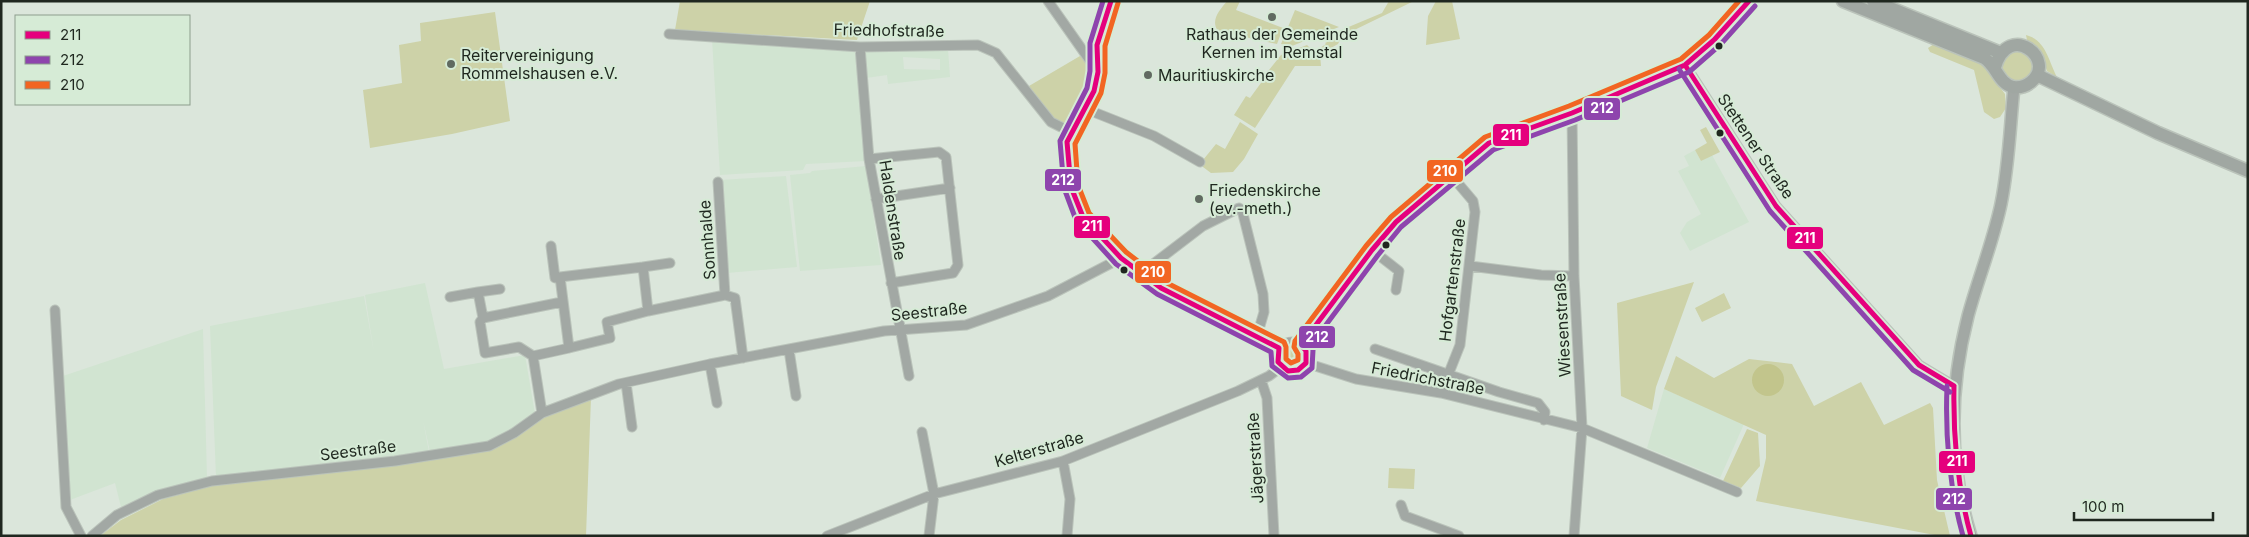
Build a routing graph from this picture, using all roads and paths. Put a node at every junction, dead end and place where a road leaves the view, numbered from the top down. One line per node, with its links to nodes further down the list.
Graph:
1 (1048, 1): 11 (street)
2 (1111, 1): 11 (street)
3 (1749, 1): 9 (street)
4 (1843, 1): 10 (main road)
5 (1872, 1): 8 (main road)
6 (669, 34): 7 (street, Friedhofstraße)
7 (860, 47): 16 (street, Friedhofstraße); 17 (street, Haldenstraße)
8 (2001, 53): 10 (main road); 12 (main road)
9 (1685, 65): 15 (street); 59 (street, Stettener Straße)
10 (1995, 66): 13 (main road)
11 (1098, 72): 14 (street)
12 (2036, 75): 13 (main road); 19 (main road)
13 (2014, 87): 59 (street)
14 (1086, 109): 16 (street); 18 (street)
15 (1572, 113): 20 (street); 31 (street, Wiesenstraße)
16 (1071, 132): 26 (street)
17 (868, 159): 22 (street); 23 (street, Haldenstraße)
18 (1200, 162)
19 (2248, 172)
20 (1451, 175): 25 (street); 28 (street, Hofgartenstraße)
21 (718, 182): 37 (street, Sonnhalde)
22 (950, 188): 23 (street); 33 (street)
23 (876, 199): 33 (street, Haldenstraße)
24 (551, 246): 32 (street)
25 (1372, 250): 35 (street); 45 (street)
26 (1121, 258): 30 (street); 43 (street, Seestraße)
27 (670, 264): 29 (street)
28 (1470, 266): 31 (street); 55 (street, Hofgartenstraße)
29 (644, 267): 32 (street); 41 (street)
30 (1140, 274): 44 (street); 44 (street)
31 (1574, 276): 66 (street, Wiesenstraße)
32 (560, 277): 39 (street)
33 (891, 284): 43 (street, Haldenstraße)
34 (500, 289): 36 (street)
35 (1396, 290)
36 (478, 292): 38 (street); 42 (street)
37 (725, 295): 41 (street, Sonnhalde); 51 (street, Sonnhalde)
38 (450, 297)
39 (562, 302): 42 (street); 46 (street)
40 (55, 310): 72 (street)
41 (648, 311): 46 (street, Sonnhalde)
42 (483, 318): 50 (street)
43 (898, 329): 49 (street, Seestraße); 56 (street, Haldenstraße)
44 (1257, 336): 47 (street)
45 (1301, 345): 47 (street); 52 (street)
46 (569, 348): 50 (street)
47 (1279, 348): 54 (street)
48 (1375, 349): 55 (street, Friedrichstraße)
49 (789, 350): 51 (street, Seestraße); 61 (street)
50 (533, 356): 63 (street)
51 (743, 358): 53 (street, Seestraße)
52 (1306, 363): 54 (street); 60 (street, Friedrichstraße)
53 (710, 364): 58 (street, Seestraße); 62 (street)
54 (1281, 367): 57 (street, Kelterstraße)
55 (1449, 374): 60 (street, Hofgartenstraße); 64 (street, Friedrichstraße)
56 (909, 376)
57 (1261, 380): 68 (street, Kelterstraße); 77 (street, Jägerstraße)
58 (626, 383): 63 (street, Seestraße); 65 (street)
59 (1954, 386): 80 (street)
60 (1441, 393): 64 (street, Friedrichstraße)
61 (796, 396)
62 (717, 403)
63 (542, 413): 73 (street, Seestraße)
64 (1544, 420): 66 (street, Friedrichstraße)
65 (632, 427)
66 (1582, 428): 69 (street, Friedrichstraße); 79 (street, Wiesenstraße)
67 (922, 432): 70 (street)
68 (1063, 461): 70 (street, Kelterstraße); 76 (street)
69 (1737, 492)
70 (934, 494): 74 (street, Kelterstraße); 75 (street)
71 (1401, 505): 78 (street)
72 (81, 536)
73 (92, 536)
74 (827, 536)
75 (929, 536)
76 (1067, 536)
77 (1274, 536)
78 (1459, 536)
79 (1574, 536)
80 (1971, 536)

